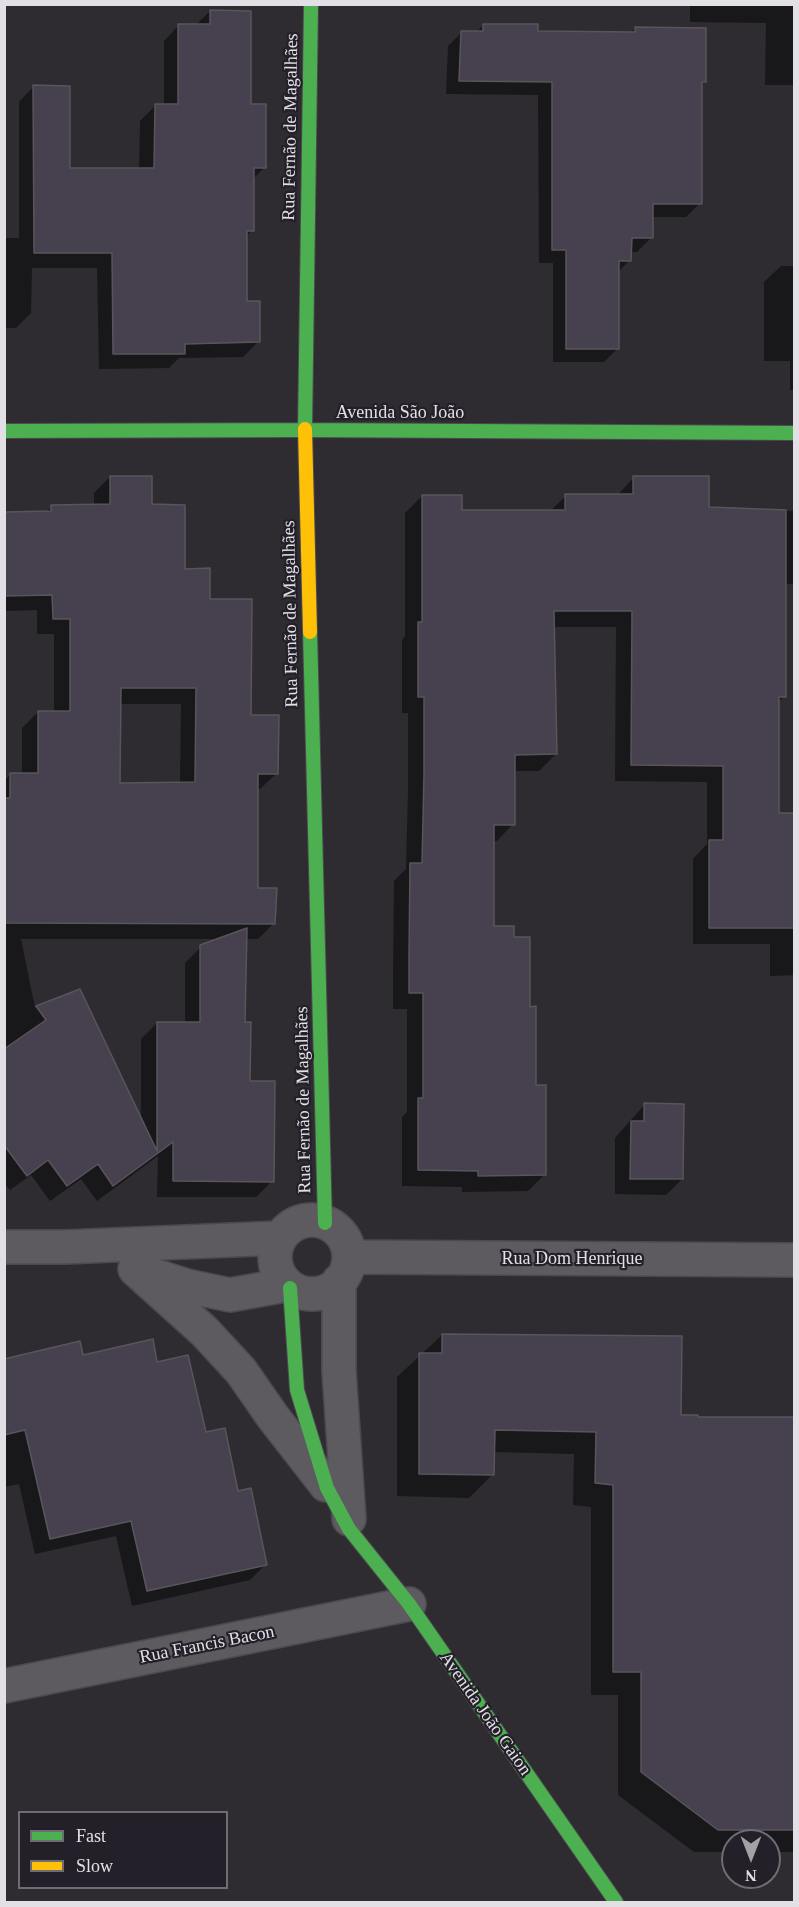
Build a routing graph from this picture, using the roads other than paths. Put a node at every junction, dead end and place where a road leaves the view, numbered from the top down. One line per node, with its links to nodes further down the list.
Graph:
1 (311, 4): 2 (street, Rua Fernão de Magalhães)
2 (304, 430): 3 (street, Avenida São João); 4 (street, Avenida São João); 5 (street, Rua Fernão de Magalhães)
3 (4, 431)
4 (795, 434)
5 (325, 1223): 6 (street); 11 (street)
6 (280, 1238): 8 (street); 12 (street)
7 (4, 1247): 8 (street)
8 (65, 1247): 10 (street)
9 (795, 1260): 11 (street, Rua Dom Henrique)
10 (135, 1269): 12 (street); 13 (street)
11 (344, 1269): 12 (street); 14 (street)
12 (288, 1286): 13 (street, Avenida João Gaion)
13 (327, 1488): 14 (street, Avenida João Gaion)
14 (350, 1529): 15 (street, Avenida João Gaion)
15 (409, 1604): 16 (street, Rua Francis Bacon); 17 (street, Avenida João Gaion)
16 (4, 1686)
17 (616, 1902)

